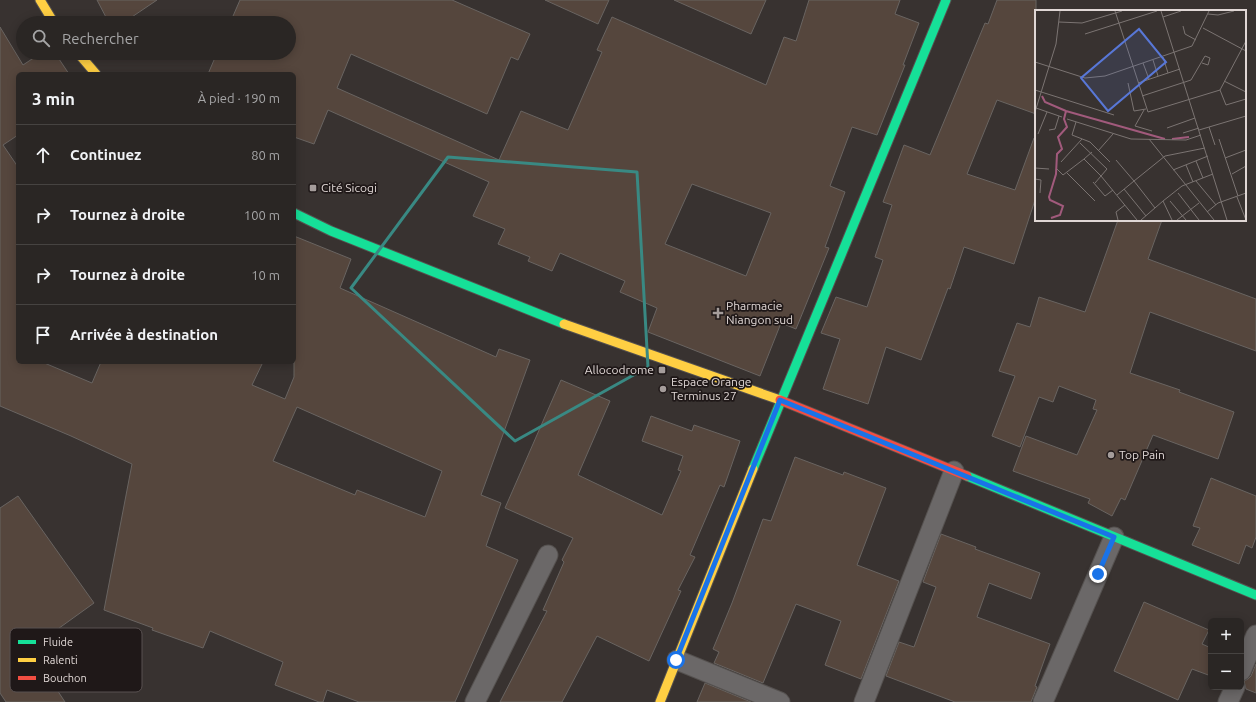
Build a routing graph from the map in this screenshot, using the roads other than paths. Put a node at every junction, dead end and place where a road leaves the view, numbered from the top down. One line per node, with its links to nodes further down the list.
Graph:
1 (40, 0): 3 (street)
2 (946, 0): 7 (street)
3 (50, 16)
4 (84, 60): 5 (street)
5 (94, 72)
6 (296, 214): 7 (street)
7 (780, 400): 8 (street); 13 (street)
8 (954, 471): 9 (street); 19 (street)
9 (1114, 537): 11 (street); 20 (street)
10 (548, 555): 16 (street)
11 (1256, 595)
12 (1256, 635): 14 (street)
13 (676, 660): 17 (street); 18 (street)
14 (1244, 664)
15 (1234, 690): 21 (street)
16 (475, 702)
17 (660, 702)
18 (780, 702)
19 (864, 702)
20 (1042, 702)
21 (1228, 702)

